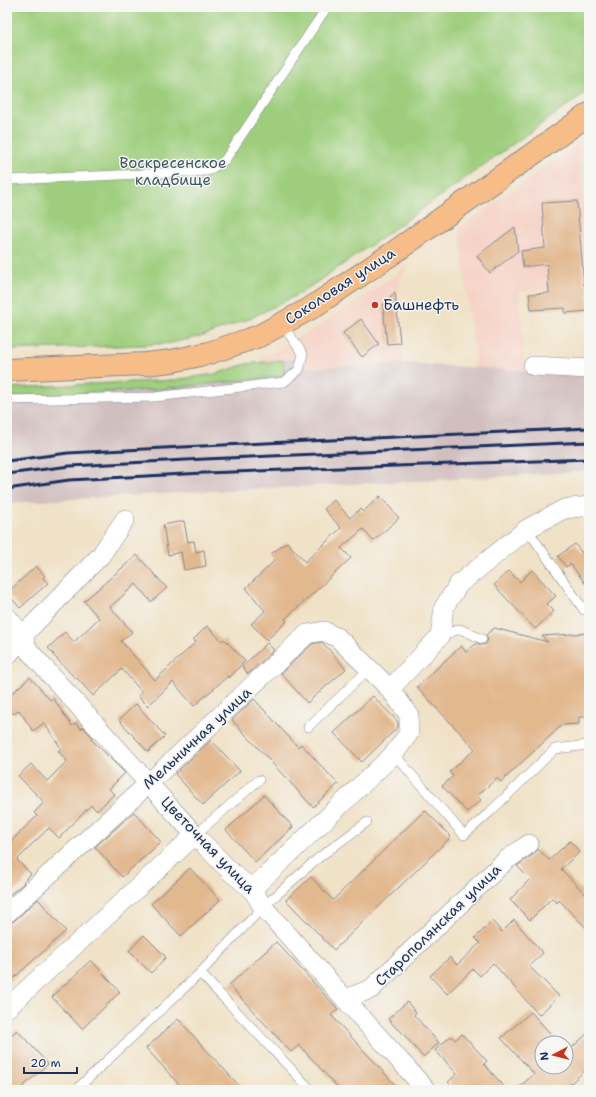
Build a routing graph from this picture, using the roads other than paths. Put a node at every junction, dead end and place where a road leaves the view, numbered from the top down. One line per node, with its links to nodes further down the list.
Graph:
1 (327, 7): 3 (lane)
2 (589, 114): 4 (main road, Соколовая улица)
3 (7, 180)
4 (282, 324): 7 (main road, Соколовая улица); 8 (lane)
5 (533, 366): 6 (street)
6 (589, 369)
7 (7, 370)
8 (7, 400)
9 (589, 506): 11 (street)
10 (125, 519): 15 (street)
11 (526, 529): 12 (lane); 14 (street)
12 (584, 610)
13 (7, 617): 15 (street, Цветочная улица)
14 (440, 636): 16 (lane); 19 (street)
15 (22, 638): 17 (street); 24 (street, Цветочная улица)
16 (482, 639)
17 (7, 656)
18 (370, 668): 19 (street, Мельничная улица); 20 (lane); 24 (street, Мельничная улица)
19 (390, 689): 22 (street, Мельничная улица)
20 (308, 727)
21 (589, 745): 22 (lane)
22 (394, 754): 28 (street, Мельничная улица)
23 (259, 780): 26 (lane)
24 (149, 783): 26 (street, Цветочная улица); 30 (street, Мельничная улица)
25 (367, 822): 29 (lane)
26 (195, 835): 28 (street, Цветочная улица); 33 (street)
27 (529, 844): 32 (street, Старополянская улица)
28 (252, 889): 29 (street, Цветочная улица)
29 (263, 907): 31 (lane); 32 (street, Цветочная улица)
30 (7, 913)
31 (200, 973): 34 (lane); 35 (lane)
32 (345, 999): 36 (street, Цветочная улица)
33 (7, 1008)
34 (76, 1090)
35 (311, 1090)
36 (426, 1090)

